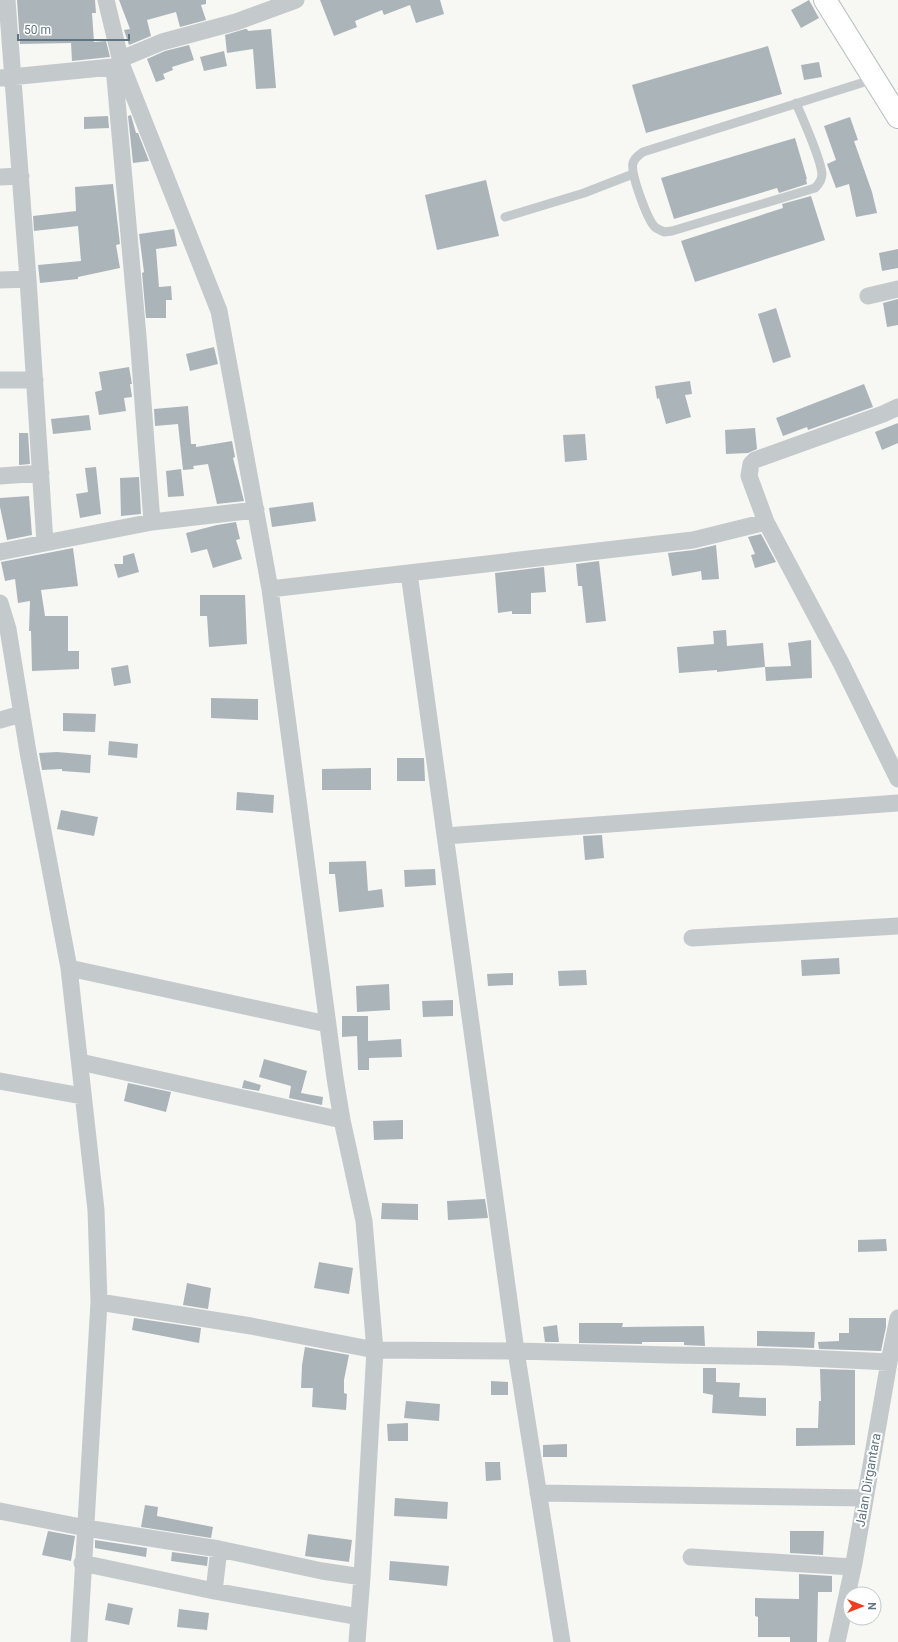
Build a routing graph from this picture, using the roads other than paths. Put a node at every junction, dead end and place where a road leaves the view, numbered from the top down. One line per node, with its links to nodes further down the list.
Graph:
1 (7, 0): 6 (street)
2 (106, 0): 5 (street)
3 (825, 0): 7 (highway)
4 (291, 1): 5 (street)
5 (119, 64): 6 (street); 23 (street); 24 (street)
6 (6, 77): 11 (street)
7 (874, 79): 8 (lane); 9 (highway)
8 (796, 103): 10 (lane); 10 (lane)
9 (898, 116)
10 (633, 174): 13 (lane)
11 (21, 176): 12 (street); 14 (street)
12 (0, 178)
13 (505, 217)
14 (28, 279): 15 (street); 19 (street)
15 (0, 280)
16 (898, 289): 17 (street)
17 (868, 296)
18 (0, 380): 19 (street)
19 (35, 380): 21 (street)
20 (898, 407): 25 (street)
21 (41, 473): 22 (street); 26 (street)
22 (0, 476)
23 (256, 510): 24 (street); 29 (street)
24 (152, 522): 26 (street)
25 (766, 522): 28 (street); 33 (street)
26 (45, 543): 27 (street)
27 (0, 552)
28 (409, 573): 29 (street); 35 (street)
29 (270, 589): 39 (street)
30 (0, 603): 31 (street)
31 (21, 714): 32 (street); 38 (street)
32 (0, 720)
33 (898, 779)
34 (898, 803): 35 (street)
35 (446, 836): 47 (street)
36 (898, 926): 37 (street)
37 (692, 938)
38 (69, 968): 39 (street); 40 (street)
39 (327, 1024): 43 (street)
40 (80, 1062): 42 (street); 43 (street)
41 (0, 1081): 42 (street)
42 (82, 1096): 44 (street)
43 (342, 1120): 46 (street)
44 (98, 1302): 46 (street); 52 (street)
45 (898, 1318): 48 (street, Jalan Dirgantara)
46 (375, 1350): 47 (street); 57 (street)
47 (516, 1351): 48 (street); 49 (street)
48 (889, 1362): 50 (street, Jalan Dirgantara)
49 (538, 1493): 50 (street); 62 (street)
50 (865, 1498): 56 (street, Jalan Dirgantara)
51 (0, 1512): 52 (street)
52 (86, 1528): 53 (street); 55 (street)
53 (219, 1549): 57 (street); 58 (street)
54 (691, 1557): 56 (street)
55 (82, 1563): 58 (street); 60 (street)
56 (853, 1567): 63 (street, Jalan Dirgantara)
57 (362, 1577): 59 (street)
58 (214, 1591): 59 (street)
59 (359, 1617): 61 (street)
60 (79, 1642)
61 (357, 1642)
62 (562, 1642)
63 (837, 1642)

